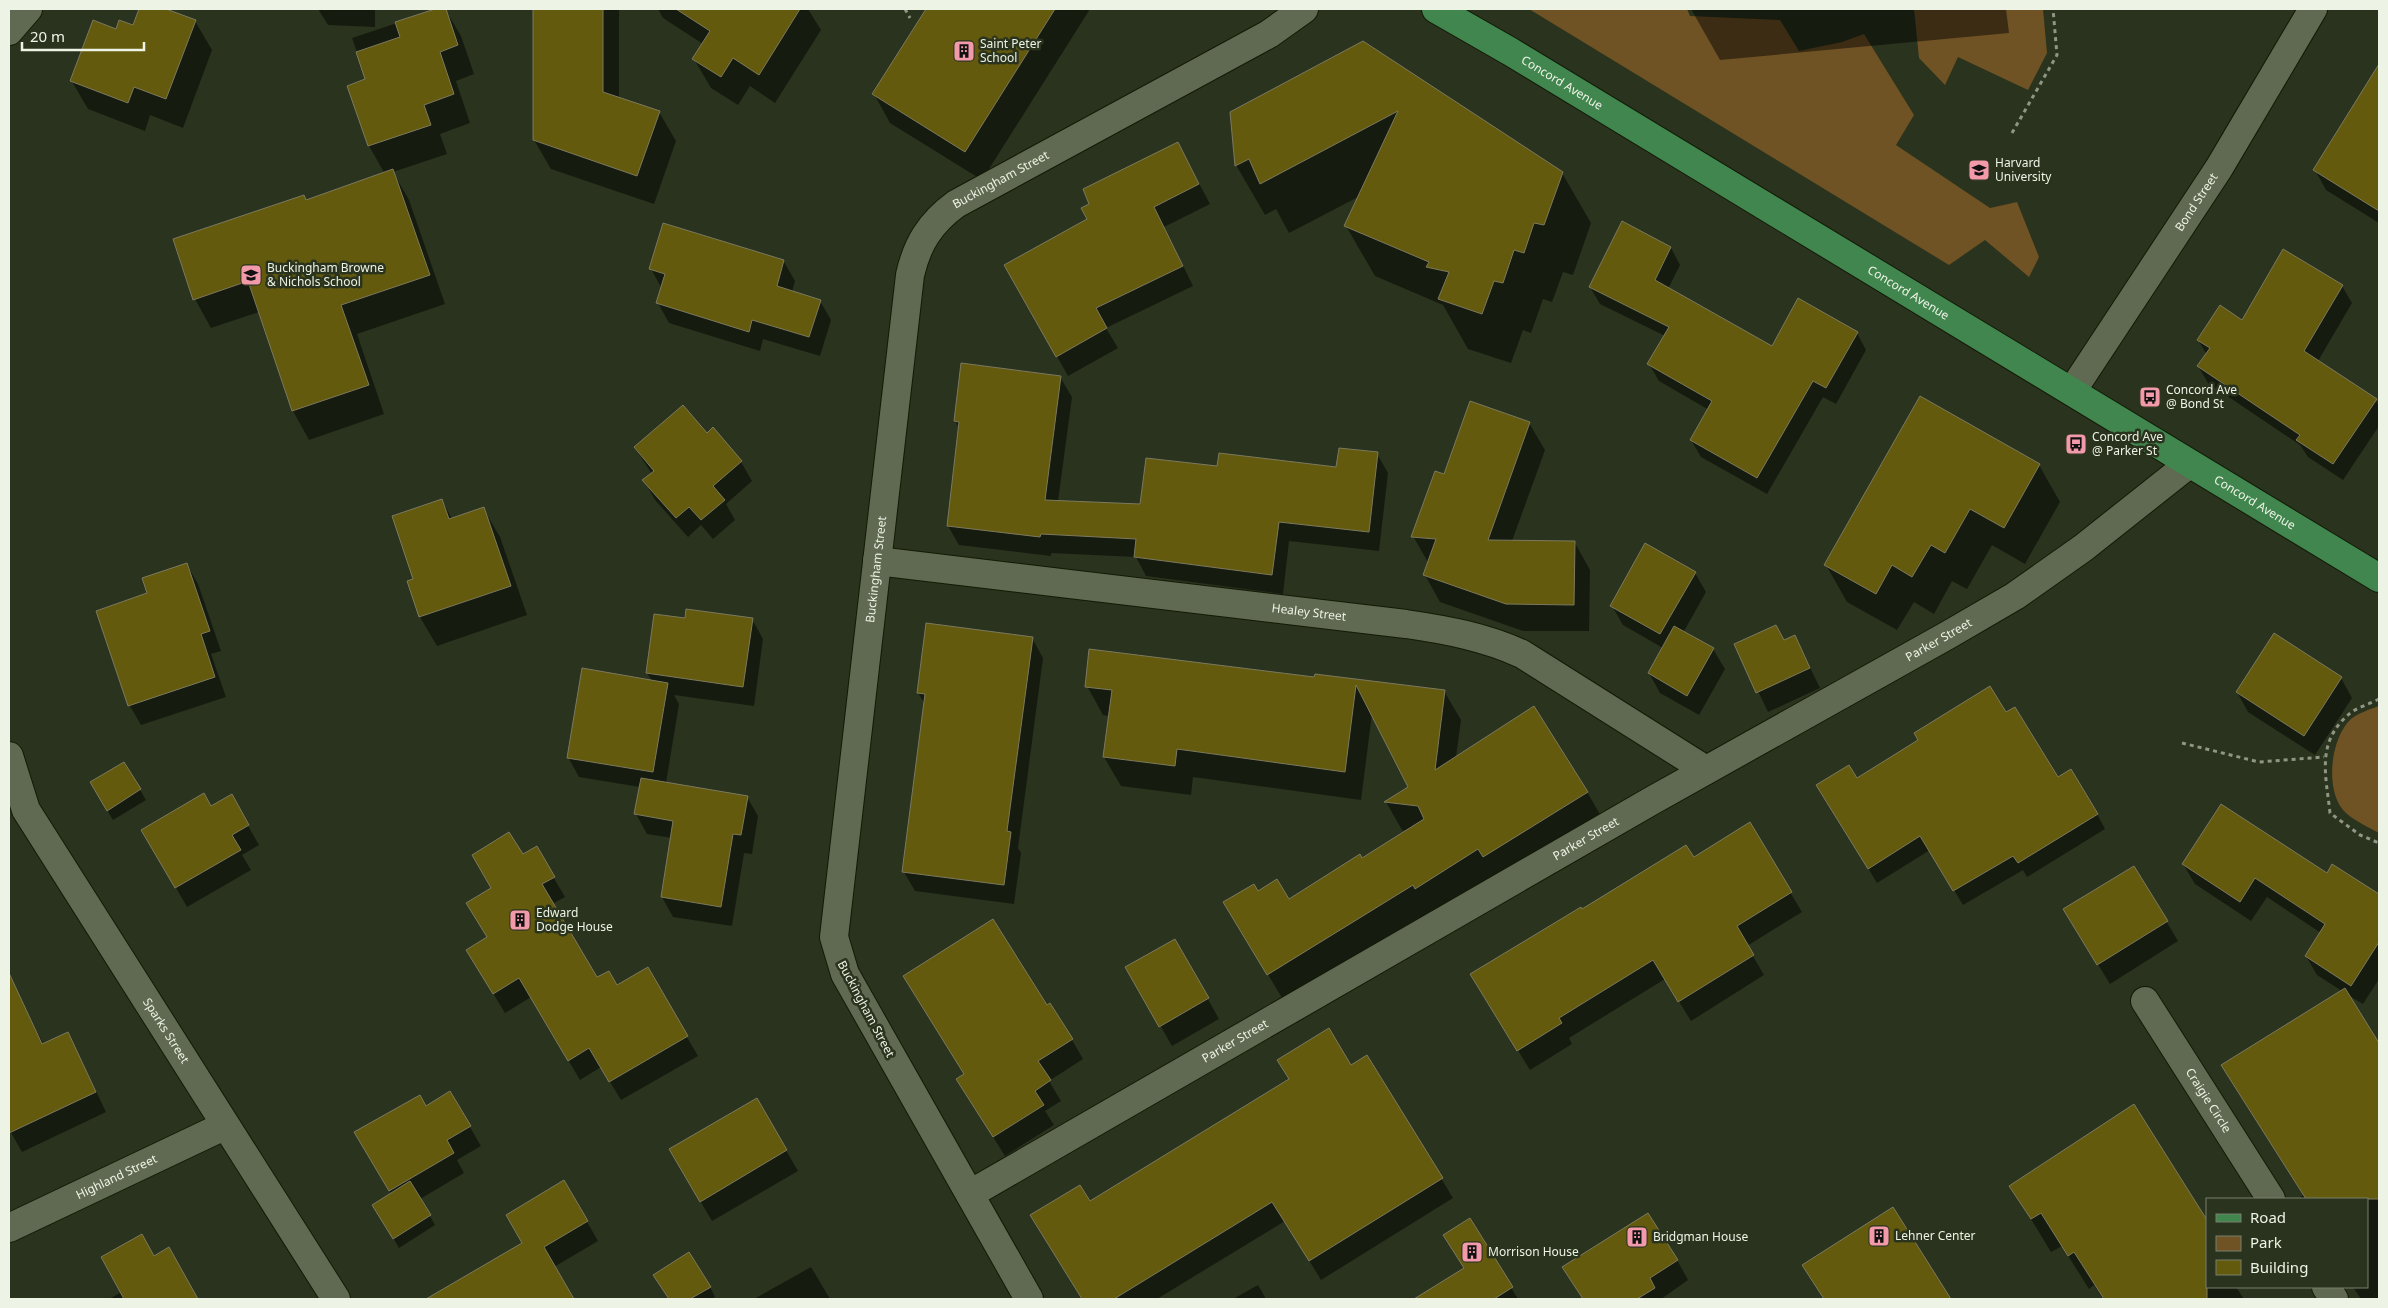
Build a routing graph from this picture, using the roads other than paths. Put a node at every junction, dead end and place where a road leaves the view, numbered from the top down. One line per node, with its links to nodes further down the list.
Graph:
1 (28, 9): 5 (street)
2 (1304, 9): 8 (street, Buckingham Street)
3 (1436, 9): 6 (main road, Concord Avenue)
4 (2313, 9): 6 (street, Bond Street)
5 (9, 31)
6 (2072, 391): 7 (main road, Concord Avenue)
7 (2189, 464): 9 (main road, Concord Avenue); 11 (street, Parker Street)
8 (877, 561): 11 (street, Healey Street); 14 (street, Buckingham Street)
9 (2379, 578)
10 (9, 756): 13 (street, Sparks Street)
11 (1706, 770): 14 (street, Parker Street)
12 (2145, 1001): 15 (street, Craigie Circle)
13 (224, 1126): 16 (street, Highland Street); 18 (street, Sparks Street)
14 (970, 1194): 19 (street, Buckingham Street)
15 (2270, 1198)
16 (9, 1228)
17 (2327, 1288): 20 (street)
18 (336, 1299)
19 (1029, 1299)
20 (2334, 1299)

